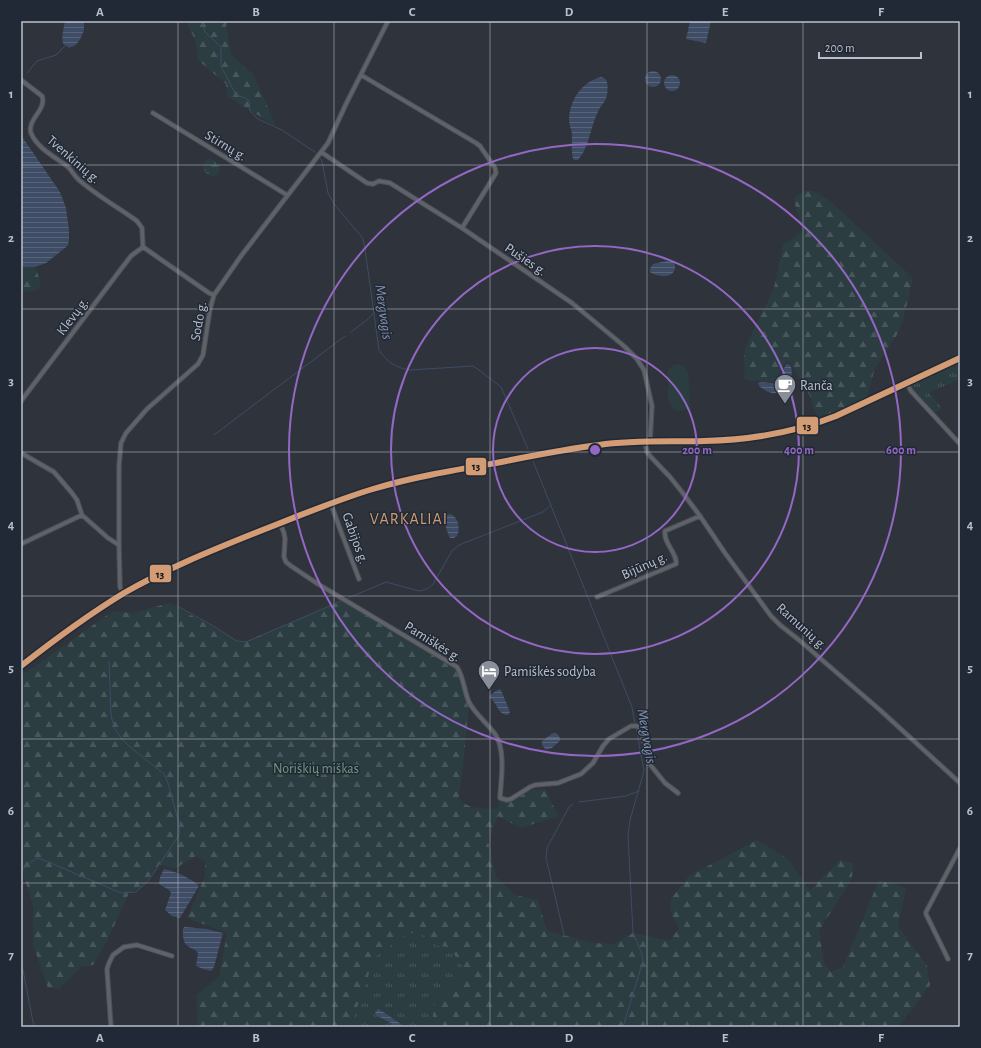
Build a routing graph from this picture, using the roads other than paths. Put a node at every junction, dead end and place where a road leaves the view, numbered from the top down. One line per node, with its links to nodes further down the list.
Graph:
1 (388, 21): 2 (street, Sodo g.)
2 (361, 75): 5 (street, Sodo g.); 7 (street)
3 (21, 80): 8 (street, Tvenkinių g.)
4 (153, 113): 6 (street, Stirnų g.)
5 (320, 152): 6 (street, Sodo g.); 7 (street, Pušies g.)
6 (287, 195): 9 (street, Sodo g.)
7 (462, 228): 13 (street, Pušies g.)
8 (143, 247): 9 (street); 12 (street, Klevų g.)
9 (214, 295): 21 (street, Sodo g.)
10 (960, 358): 11 (main road)
11 (907, 384): 13 (main road); 14 (street)
12 (21, 401)
13 (648, 441): 16 (main road); 18 (street, Ramunių g.)
14 (960, 444)
15 (21, 453): 17 (street)
16 (331, 504): 19 (main road); 22 (street, Gabijos g.)
17 (82, 515): 20 (street); 21 (street)
18 (700, 516): 24 (street, Bijūnų g.); 26 (street, Ramunių g.)
19 (280, 523): 23 (main road); 27 (street, Pamiškės g.)
20 (21, 544)
21 (119, 545): 23 (street, Sodo g.)
22 (359, 579)
23 (124, 594): 25 (main road)
24 (597, 597)
25 (21, 666)
26 (960, 783)
27 (678, 793)
28 (960, 848): 30 (street)
29 (172, 956): 31 (street)
30 (948, 959)
31 (111, 1027)

